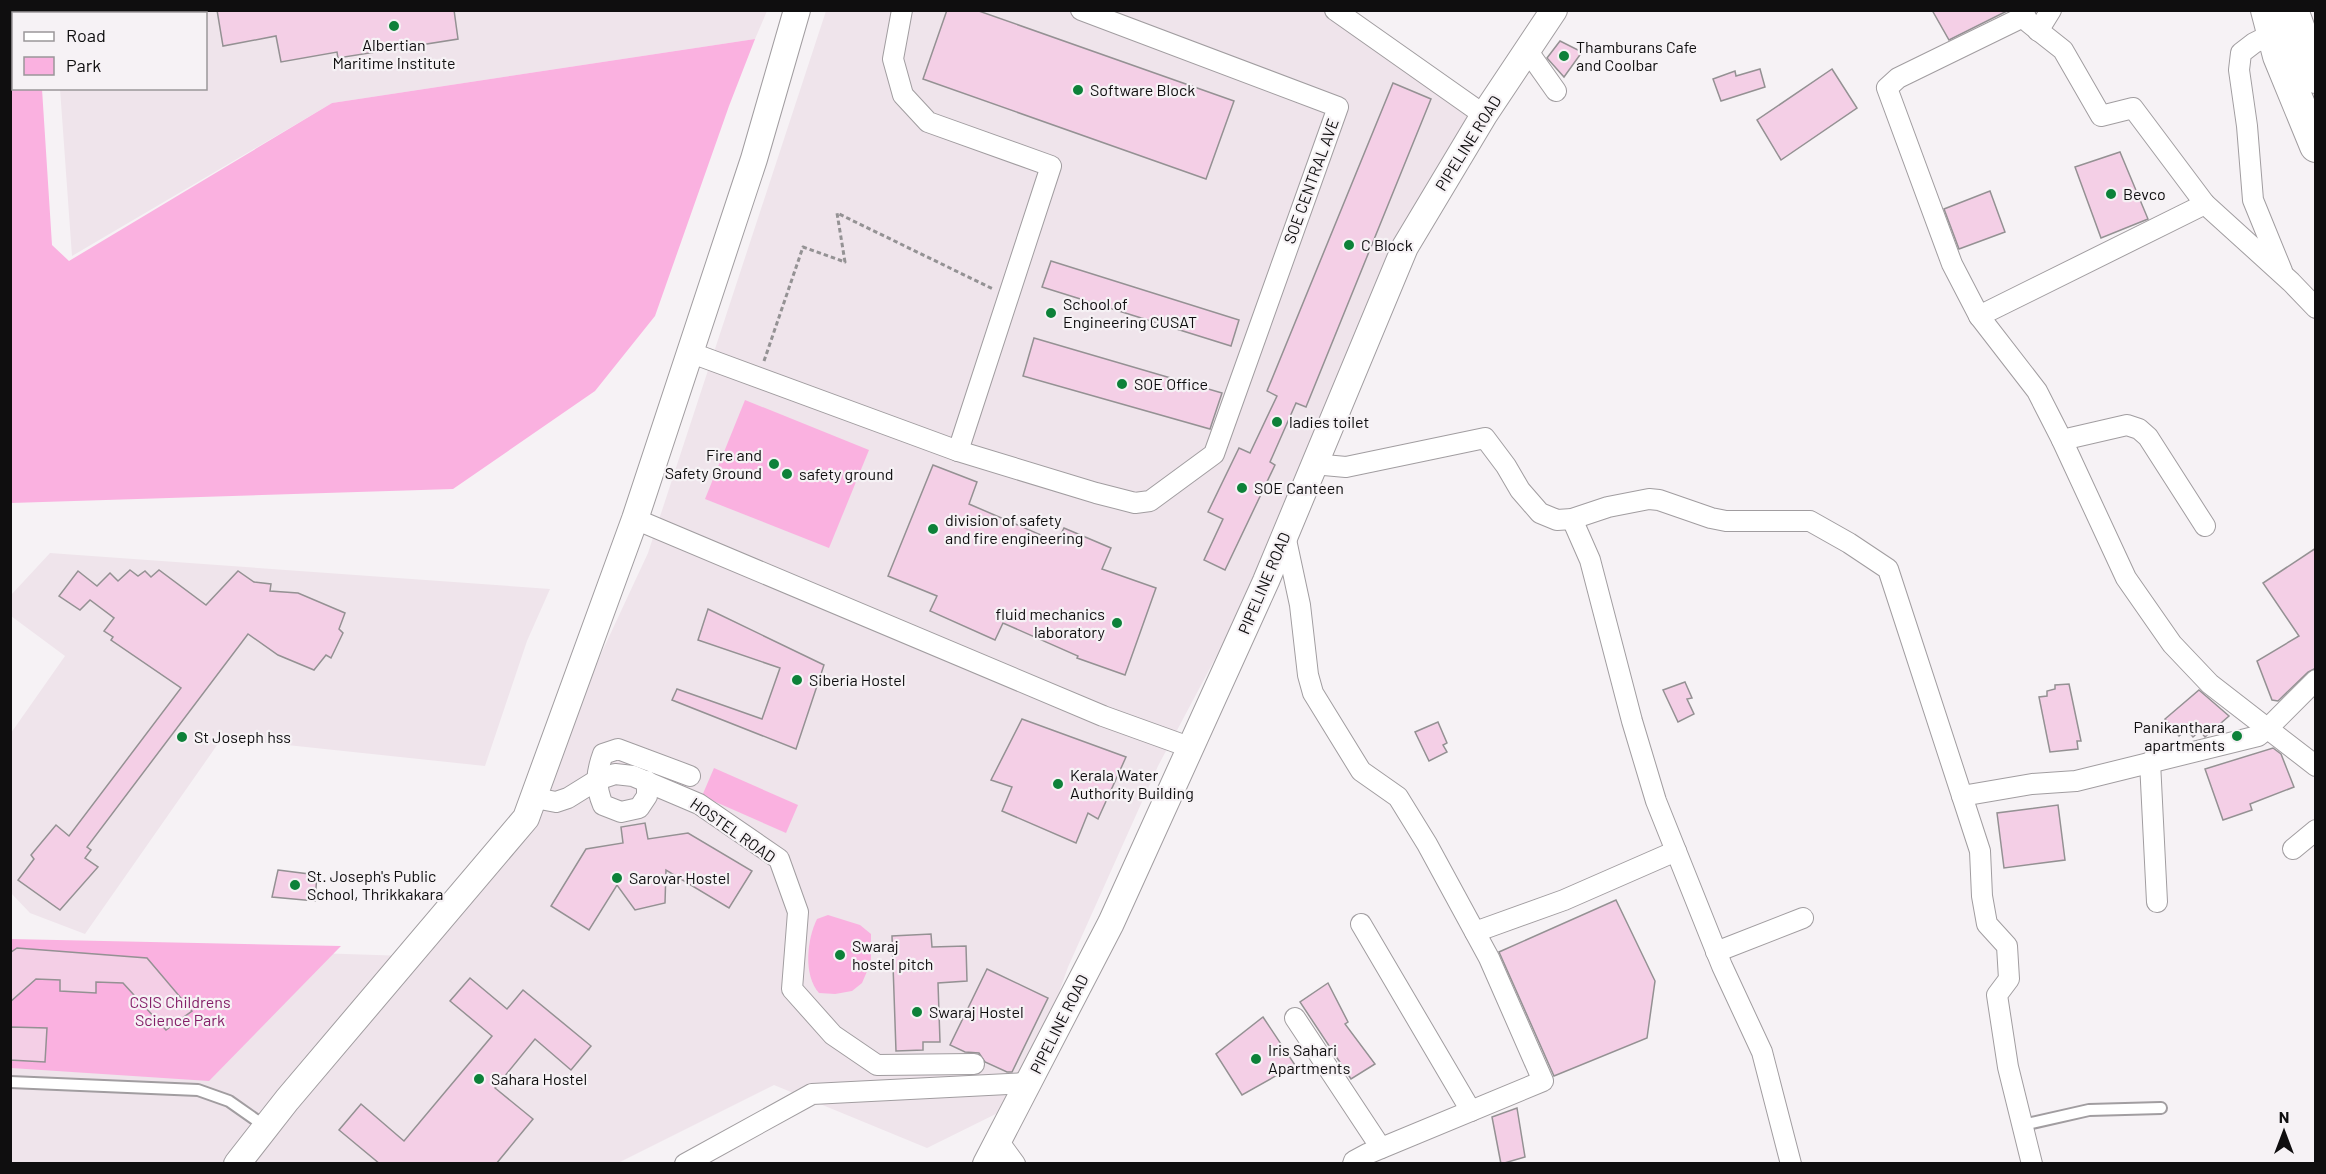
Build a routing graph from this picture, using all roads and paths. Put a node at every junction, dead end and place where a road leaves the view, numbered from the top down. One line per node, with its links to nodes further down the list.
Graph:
1 (797, 10): 21 (street)
2 (902, 10): 18 (street)
3 (1081, 10): 24 (street, SOE CENTRAL AVE)
4 (1335, 10): 14 (street)
5 (1554, 10): 11 (street, PIPELINE ROAD)
6 (2051, 10): 10 (street)
7 (2292, 10): 12 (main road)
8 (2023, 13): 10 (street); 20 (street)
9 (2270, 22): 15 (main road); 17 (street)
10 (2038, 31): 16 (street)
11 (1527, 50): 13 (street); 14 (street, PIPELINE ROAD)
12 (2316, 77)
13 (1556, 91)
14 (1484, 115): 25 (street, PIPELINE ROAD)
15 (2316, 146)
16 (2205, 204): 17 (street); 20 (street)
17 (2284, 275): 19 (street)
18 (1008, 297): 22 (path); 24 (street)
19 (2316, 308)
20 (1979, 316): 23 (street)
21 (689, 351): 22 (street); 27 (street)
22 (758, 377): 24 (street)
23 (2062, 440): 28 (street); 31 (street)
24 (958, 451)
25 (1313, 464): 26 (street); 29 (street, PIPELINE ROAD)
26 (1581, 516): 38 (street); 42 (street)
27 (635, 519): 32 (street); 39 (street)
28 (2205, 526)
29 (1285, 535): 32 (street, PIPELINE ROAD); 46 (street)
30 (2316, 680): 31 (street)
31 (2267, 729): 33 (street); 34 (street)
32 (1189, 747): 51 (street, PIPELINE ROAD)
33 (2150, 762): 38 (street); 43 (street)
34 (2316, 766)
35 (690, 776): 36 (street)
36 (597, 780): 37 (street, HOSTEL ROAD); 37 (street); 39 (street, HOSTEL ROAD)
37 (647, 781): 49 (street, HOSTEL ROAD)
38 (1962, 796): 54 (street)
39 (535, 798): 55 (street)
40 (2316, 830): 41 (street)
41 (2293, 849)
42 (1676, 852): 46 (street); 47 (street)
43 (2157, 902)
44 (1803, 918): 47 (street)
45 (1361, 924): 53 (street)
46 (1475, 932): 53 (street)
47 (1716, 952): 63 (street)
48 (1295, 1018): 57 (street)
49 (974, 1064)
50 (10, 1082): 55 (lane)
51 (1028, 1083): 56 (street, PIPELINE ROAD); 59 (street)
52 (2161, 1108): 54 (lane)
53 (1471, 1111): 57 (street)
54 (2023, 1125): 64 (street)
55 (266, 1127): 58 (street)
56 (999, 1142): 60 (street, PIPELINE ROAD); 61 (street)
57 (1381, 1148): 62 (street)
58 (237, 1164)
59 (686, 1164)
60 (986, 1164)
61 (1015, 1164)
62 (1353, 1164)
63 (1791, 1164)
64 (2032, 1164)

